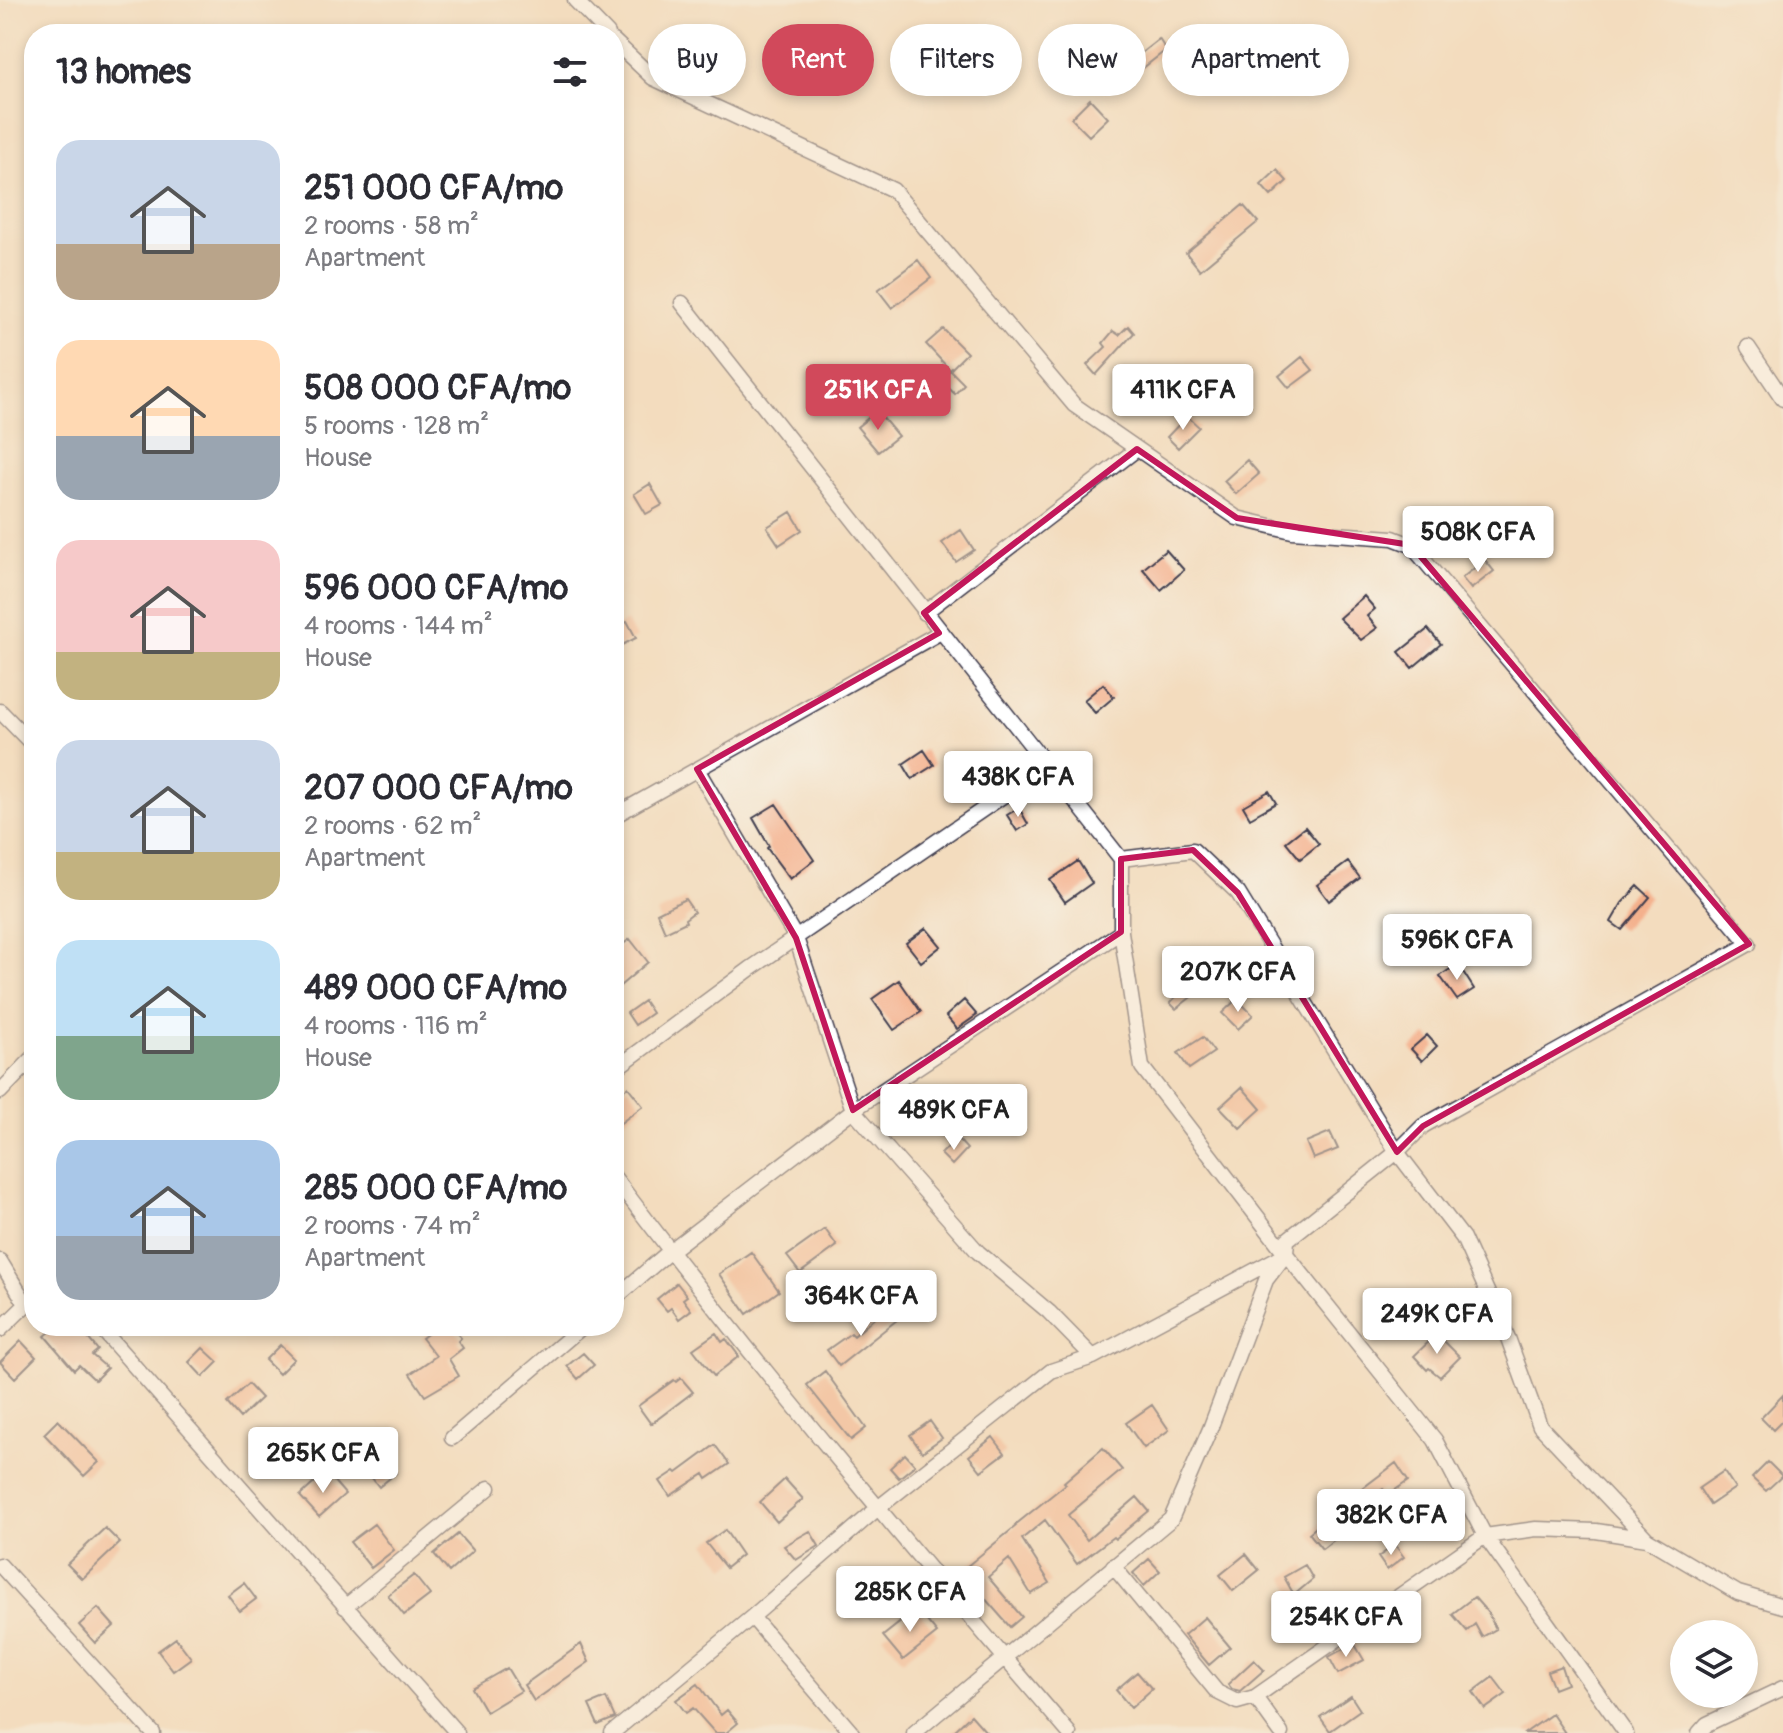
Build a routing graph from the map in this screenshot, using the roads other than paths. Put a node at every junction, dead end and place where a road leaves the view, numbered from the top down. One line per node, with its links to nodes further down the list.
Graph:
1 (575, 0): 2 (street)
2 (598, 24)
3 (624, 50): 7 (street)
4 (682, 303): 8 (street)
5 (1748, 347): 6 (street)
6 (1783, 399)
7 (1137, 449): 8 (street); 22 (street)
8 (924, 613): 9 (street)
9 (939, 633): 12 (street); 13 (street)
10 (0, 711): 11 (street)
11 (24, 736)
12 (1048, 765): 15 (street); 17 (street)
13 (697, 769): 14 (street); 17 (street)
14 (624, 810)
15 (1121, 859): 16 (street); 22 (street)
16 (1121, 932): 21 (street); 25 (street)
17 (796, 938): 18 (street); 21 (street)
18 (624, 1063)
19 (24, 1067): 20 (street)
20 (0, 1092)
21 (853, 1110): 24 (street); 33 (street)
22 (1397, 1152): 25 (street); 38 (street)
23 (624, 1190): 24 (street)
24 (670, 1251): 27 (street); 36 (street)
25 (1286, 1254): 33 (street); 37 (street); 40 (street)
26 (0, 1261): 28 (street)
27 (624, 1290)
28 (24, 1293)
29 (24, 1307): 30 (street)
30 (0, 1330)
31 (108, 1336): 42 (street)
32 (571, 1336): 34 (street)
33 (1093, 1357): 36 (street)
34 (452, 1438)
35 (489, 1488): 42 (street)
36 (878, 1508): 43 (street); 44 (street)
37 (1485, 1536): 38 (street); 46 (street); 54 (street)
38 (1647, 1539): 41 (street)
39 (0, 1565): 47 (street)
40 (1113, 1566): 44 (street); 46 (street)
41 (1783, 1606)
42 (345, 1607): 48 (street)
43 (752, 1617): 49 (street); 50 (street)
44 (1004, 1657): 51 (street); 52 (street)
45 (1783, 1688): 55 (street)
46 (1255, 1697): 53 (street)
47 (153, 1733)
48 (457, 1733)
49 (612, 1733)
50 (852, 1733)
51 (914, 1733)
52 (1069, 1733)
53 (1281, 1733)
54 (1626, 1733)
55 (1699, 1733)

